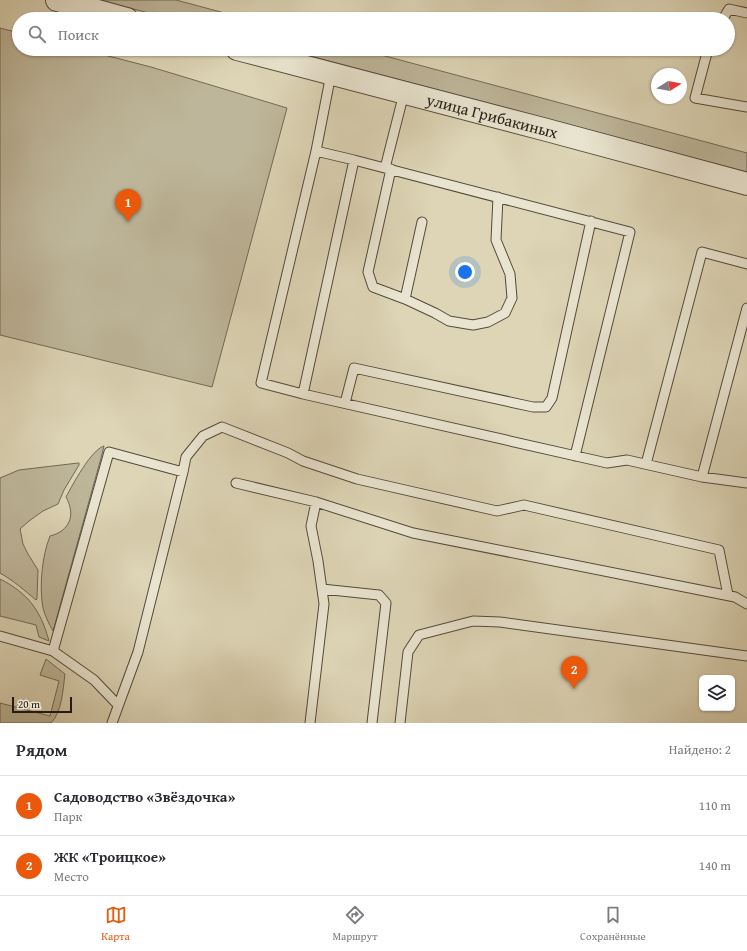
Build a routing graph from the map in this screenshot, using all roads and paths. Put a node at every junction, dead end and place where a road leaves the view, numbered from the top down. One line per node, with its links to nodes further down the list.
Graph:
1 (58, 0): 2 (street)
2 (102, 12)
3 (727, 12): 4 (lane)
4 (747, 13)
5 (264, 56): 7 (street, улица Грибакиных)
6 (706, 56): 9 (lane)
7 (331, 73): 8 (street, улица Грибакиных); 10 (lane)
8 (404, 93): 12 (lane); 13 (street, улица Грибакиных)
9 (747, 107)
10 (316, 151): 11 (lane); 20 (lane)
11 (354, 160): 12 (lane); 20 (lane)
12 (388, 169): 14 (lane); 18 (lane)
13 (747, 184)
14 (498, 197): 15 (lane); 18 (lane)
15 (591, 221): 21 (lane); 22 (lane)
16 (422, 222): 18 (lane)
17 (747, 264): 23 (lane)
18 (405, 299)
19 (747, 308): 25 (lane)
20 (303, 394): 21 (lane)
21 (345, 403): 22 (lane)
22 (575, 456): 23 (lane)
23 (646, 464): 25 (lane)
24 (184, 472): 30 (lane); 33 (lane); 35 (lane)
25 (702, 477): 27 (lane)
26 (236, 483): 28 (lane)
27 (747, 483)
28 (316, 502): 29 (lane); 30 (lane)
29 (322, 589): 37 (lane); 38 (lane)
30 (728, 595): 31 (lane)
31 (747, 604)
32 (0, 636): 33 (lane)
33 (53, 651): 35 (lane)
34 (747, 656): 39 (lane)
35 (118, 705): 36 (lane)
36 (112, 723)
37 (310, 723)
38 (372, 723)
39 (400, 723)

